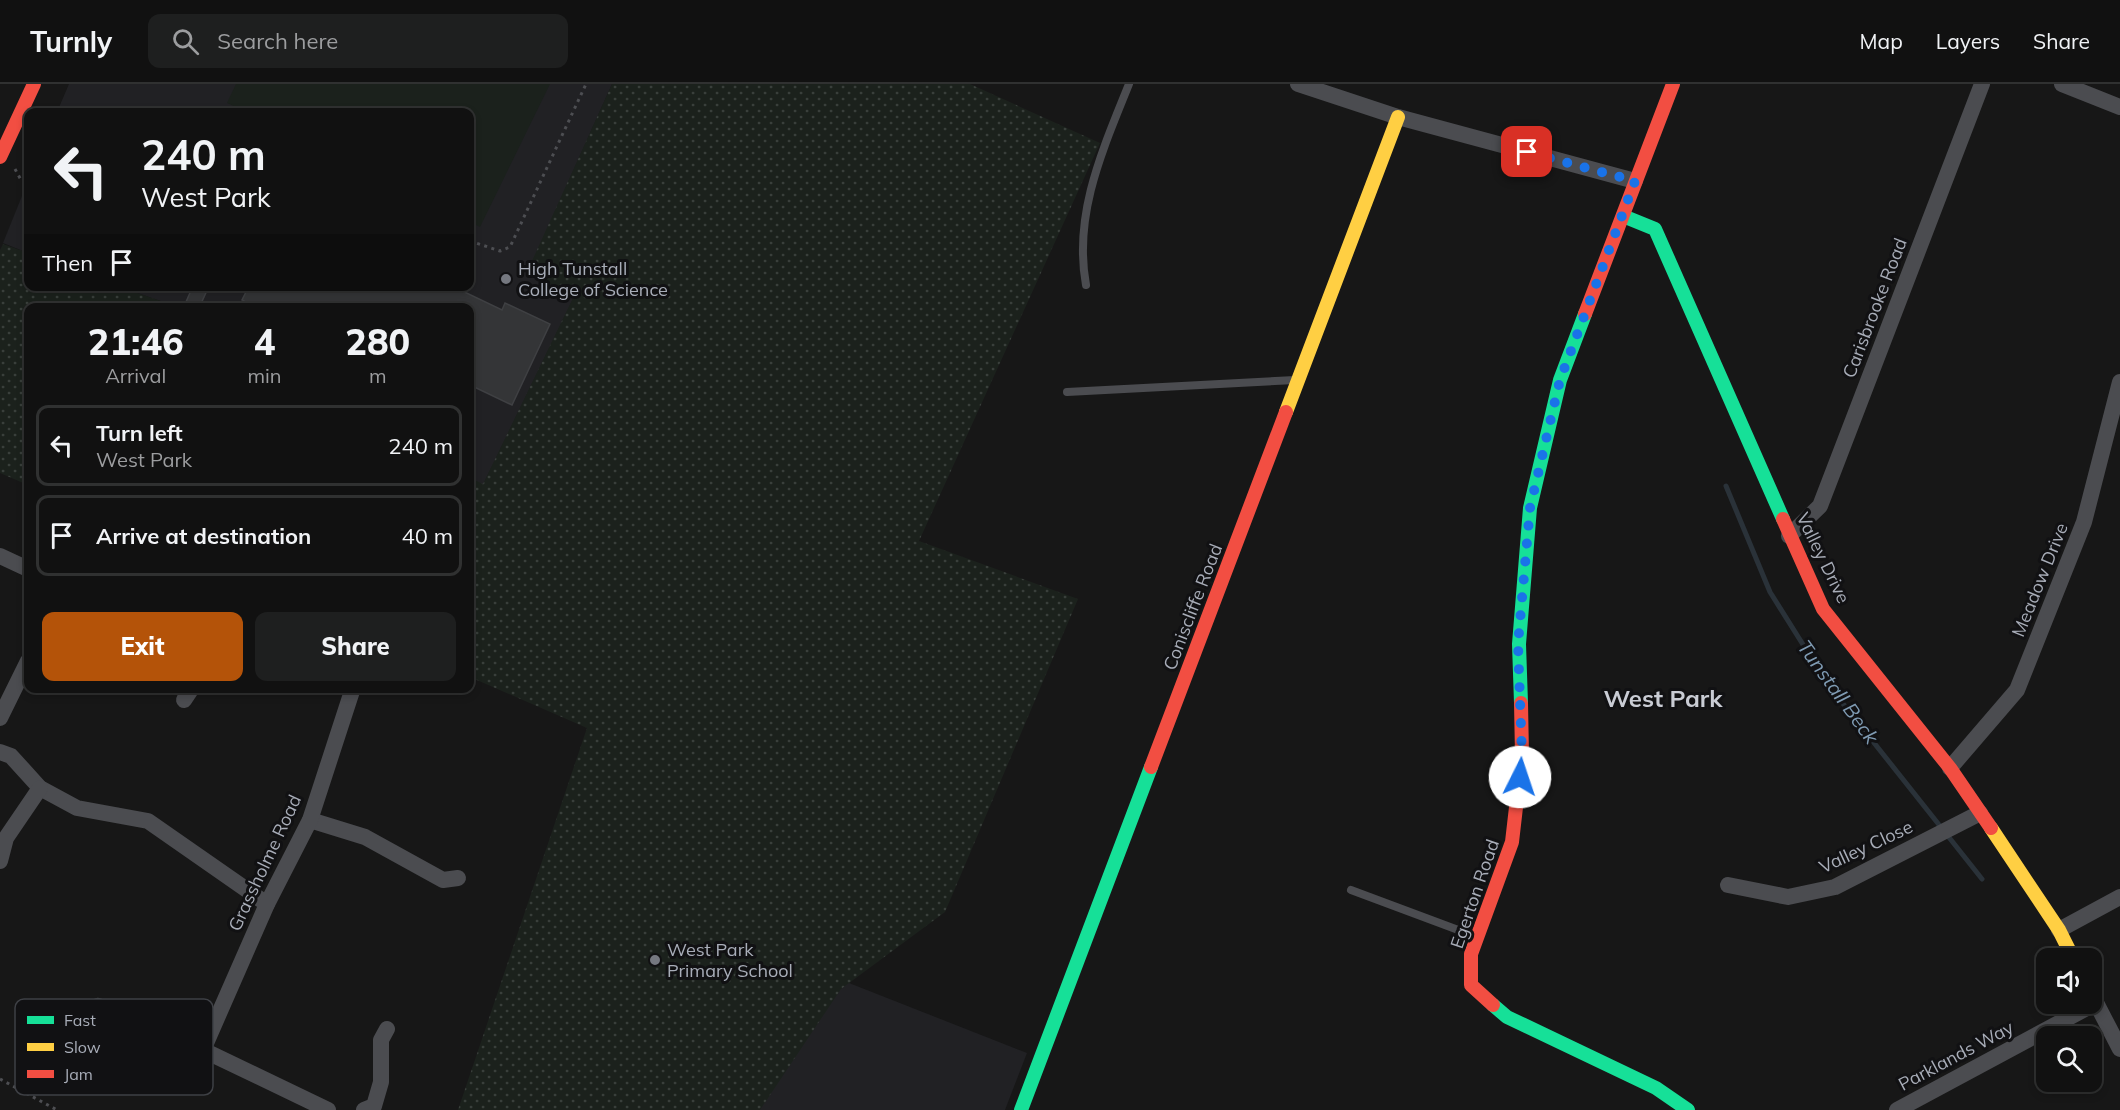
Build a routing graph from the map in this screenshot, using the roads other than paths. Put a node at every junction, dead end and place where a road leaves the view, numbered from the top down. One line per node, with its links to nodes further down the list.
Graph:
1 (34, 84): 9 (street)
2 (1129, 84): 12 (lane)
3 (1298, 84): 8 (street)
4 (1673, 84): 10 (street, Egerton Road)
5 (1982, 84): 16 (street, Carisbrooke Road)
6 (2062, 84): 7 (street)
7 (2120, 107)
8 (1398, 117): 10 (street); 13 (street, Coniscliffe Road)
9 (0, 157)
10 (1635, 181): 11 (street, Egerton Road)
11 (1623, 216): 16 (street, Valley Drive); 34 (street, Egerton Road)
12 (1086, 285)
13 (1298, 380): 15 (lane); 44 (street, Coniscliffe Road)
14 (2120, 382): 23 (street, Meadow Drive)
15 (1067, 392)
16 (1790, 536): 23 (street, Valley Drive)
17 (0, 556): 18 (street)
18 (24, 567)
19 (24, 670): 21 (street)
20 (351, 693): 26 (street, Grassholme Road)
21 (0, 718)
22 (0, 752): 24 (street)
23 (1950, 768): 25 (street, Valley Drive)
24 (40, 788): 27 (street); 32 (street)
25 (1980, 813): 29 (street, Valley Close); 33 (street, Valley Drive)
26 (310, 819): 28 (street); 32 (street, Grassholme Road)
27 (0, 861)
28 (458, 878)
29 (1728, 885)
30 (1351, 890): 34 (lane)
31 (2120, 897): 33 (street)
32 (267, 904): 38 (street, Grassholme Road)
33 (2059, 930): 35 (street, Valley Drive)
34 (1477, 938): 45 (street, Egerton Road)
35 (2068, 948)
36 (2066, 1014): 46 (street, Parklands Way)
37 (2102, 1014): 40 (street)
38 (213, 1027)
39 (387, 1029): 43 (street)
40 (2120, 1049)
41 (213, 1055): 42 (street)
42 (328, 1110)
43 (364, 1110)
44 (1021, 1110)
45 (1688, 1110)
46 (1897, 1110)

